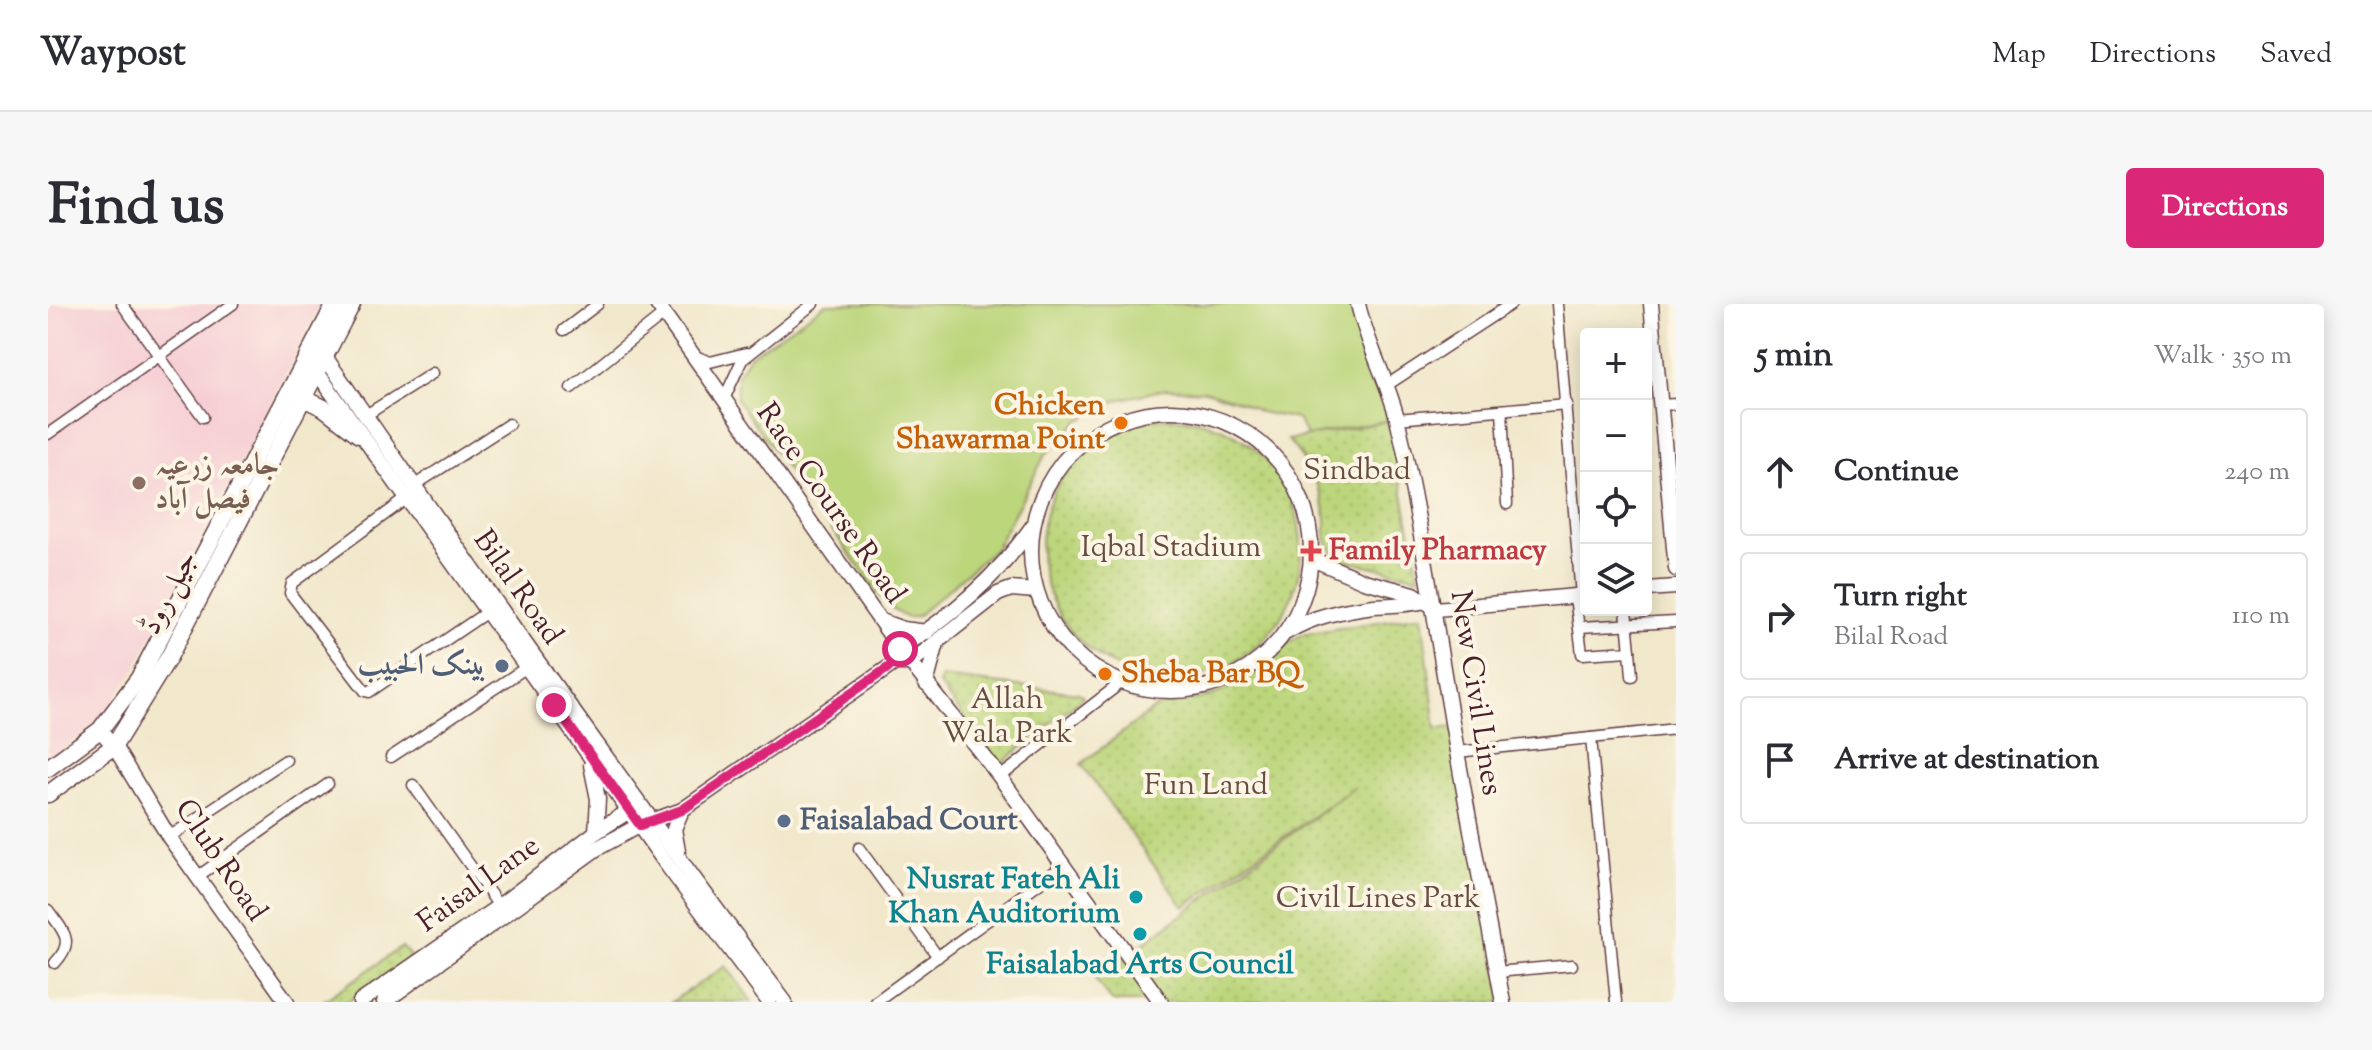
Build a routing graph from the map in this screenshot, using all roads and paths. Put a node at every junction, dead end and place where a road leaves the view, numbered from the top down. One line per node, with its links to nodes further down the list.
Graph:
1 (122, 304): 14 (street)
2 (233, 304): 14 (street)
3 (335, 304): 16 (main road, جیل روڈ)
4 (352, 304): 16 (main road, جیل روڈ)
5 (598, 304): 12 (street)
6 (1358, 304): 18 (street, New Civil Lines)
7 (1511, 304): 18 (street)
8 (1557, 304): 23 (street)
9 (1651, 304): 22 (street)
10 (809, 305): 13 (street)
11 (661, 309): 15 (street, Race Course Road); 19 (street)
12 (564, 330)
13 (755, 349): 15 (street); 21 (street)
14 (160, 356): 26 (street); 29 (street)
15 (695, 356): 21 (street, Race Course Road)
16 (316, 357): 20 (main road, جیل روڈ); 25 (street, Bilal Road); 30 (street, Bilal Road); 62 (main road, جیل روڈ)
17 (433, 373): 25 (street)
18 (1387, 385): 27 (street, New Civil Lines)
19 (571, 388)
20 (303, 398): 30 (main road); 64 (main road, جیل روڈ)
21 (724, 399): 49 (street, Race Course Road)
22 (1669, 405): 31 (street)
23 (1566, 406): 24 (street); 37 (street)
24 (1502, 410): 27 (street); 34 (street)
25 (366, 415): 32 (street, Bilal Road)
26 (203, 417)
27 (1397, 419): 45 (street, New Civil Lines)
28 (509, 424): 32 (street)
29 (48, 434)
30 (359, 435): 33 (street, Bilal Road)
31 (1672, 465): 35 (street)
32 (415, 485): 74 (street, Bilal Road)
33 (406, 499): 46 (street, Bilal Road); 46 (street)
34 (1507, 504)
35 (1674, 509): 38 (street)
36 (1033, 526): 39 (street); 43 (street); 54 (street)
37 (1581, 544)
38 (1676, 558): 40 (street)
39 (1312, 559): 45 (street); 53 (street)
40 (1676, 569)
41 (1676, 587): 42 (street)
42 (1652, 589)
43 (1036, 591): 54 (street); 59 (street)
44 (1580, 596): 45 (street)
45 (1431, 605): 53 (street); 65 (street, New Civil Lines)
46 (487, 612): 57 (street, Bilal Road)
47 (1580, 612): 52 (street)
48 (1626, 616): 51 (street)
49 (880, 621): 54 (street); 56 (street, Race Course Road)
50 (1676, 622): 51 (street)
51 (1627, 626): 52 (street); 55 (street)
52 (1579, 627): 55 (street)
53 (1286, 632): 59 (street)
54 (932, 637): 56 (street, Faisal Lane); 60 (street)
55 (1630, 651): 58 (street)
56 (902, 658): 60 (street, Race Course Road); 75 (street, Faisal Lane)
57 (527, 667): 66 (street, Bilal Road); 67 (street)
58 (1632, 676)
59 (1122, 682): 70 (street)
60 (926, 684): 70 (street, Race Course Road)
61 (1676, 729): 63 (street)
62 (100, 730): 64 (street, Club Road); 69 (main road, جیل روڈ)
63 (1591, 738): 65 (street); 98 (street)
64 (114, 746): 73 (main road, جیل روڈ); 79 (street, Club Road)
65 (1457, 752): 89 (street, New Civil Lines)
66 (589, 755): 74 (street, Bilal Road); 77 (street)
67 (391, 757)
68 (286, 760): 79 (street)
69 (48, 768)
70 (1000, 777): 82 (street, Race Course Road)
71 (328, 784): 83 (street)
72 (413, 785): 84 (street)
73 (48, 794)
74 (636, 807): 76 (street, Bilal Road); 77 (street, Faisal Lane)
75 (682, 810): 76 (street, Faisal Lane); 81 (street)
76 (647, 824): 78 (street, Faisal Lane); 81 (street, Bilal Road)
77 (596, 832): 84 (street, Faisal Lane)
78 (624, 834): 81 (street); 92 (street, Faisal Lane)
79 (169, 837): 83 (street, Club Road)
80 (859, 848): 86 (street)
81 (673, 863): 93 (street, Bilal Road); 94 (street, Bilal Road)
82 (1064, 865): 86 (street); 96 (street, Race Course Road)
83 (197, 877): 90 (street, Club Road)
84 (499, 906): 91 (street, Faisal Lane)
85 (48, 910): 87 (street)
86 (938, 957): 95 (street)
87 (55, 963)
88 (1572, 965): 89 (street)
89 (1497, 972): 97 (street, New Civil Lines)
90 (287, 1002)
91 (360, 1002)
92 (384, 1002)
93 (769, 1002)
94 (785, 1002)
95 (875, 1002)
96 (1161, 1002)
97 (1503, 1002)
98 (1616, 1002)

